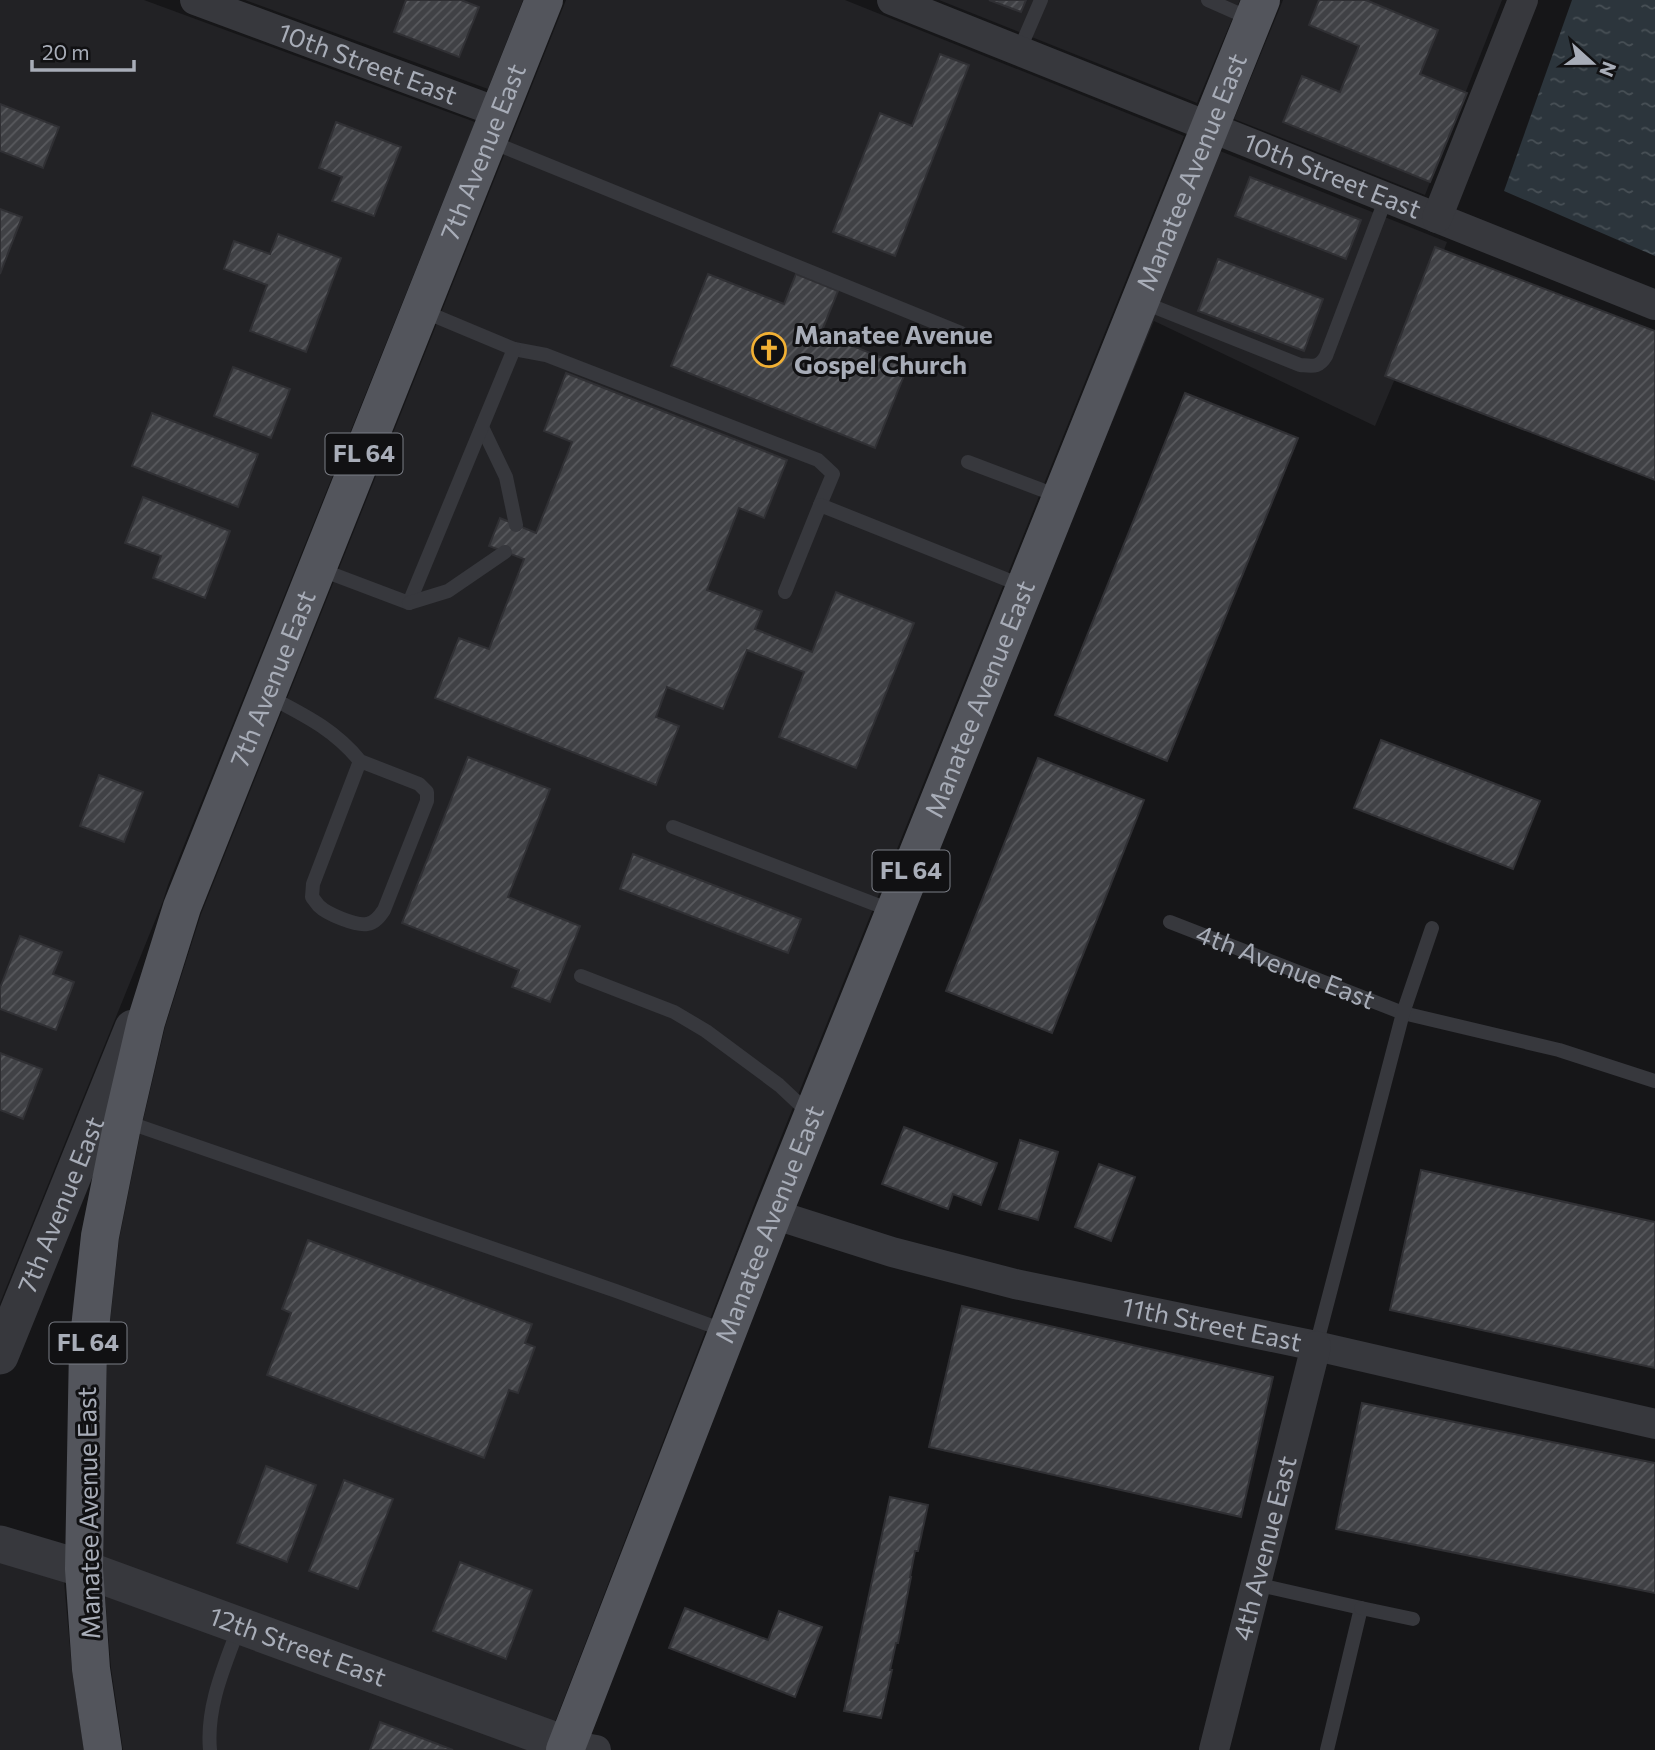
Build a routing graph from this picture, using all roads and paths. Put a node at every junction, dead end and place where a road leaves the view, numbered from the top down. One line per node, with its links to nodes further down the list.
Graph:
1 (194, 0): 10 (street, 10th Street East)
2 (544, 0): 10 (main road, 7th Avenue East / FL 64)
3 (892, 0): 7 (street, 10th Street East)
4 (1041, 0): 9 (lane)
5 (1208, 0): 8 (lane)
6 (1521, 1): 13 (street)
7 (938, 9): 9 (street, 10th Street East)
8 (1257, 10): 11 (main road, Manatee Avenue East / FL 64)
9 (1020, 51): 11 (street, 10th Street East)
10 (494, 127): 16 (main road, 7th Avenue East / FL 64); 17 (lane)
11 (1209, 127): 12 (street, 10th Street East); 14 (main road, Manatee Avenue East / FL 64)
12 (1386, 198): 13 (street, 10th Street East); 14 (lane)
13 (1437, 218): 15 (street, 10th Street East)
14 (1139, 301): 21 (main road, Manatee Avenue East / FL 64)
15 (1655, 306)
16 (421, 310): 18 (lane); 25 (main road, 7th Avenue East / FL 64)
17 (961, 332)
18 (514, 349): 19 (lane); 22 (lane)
19 (482, 427): 23 (lane); 28 (lane)
20 (968, 462): 21 (lane)
21 (1061, 497): 26 (main road, Manatee Avenue East / FL 64)
22 (820, 505): 26 (lane); 27 (lane)
23 (516, 525)
24 (505, 552): 28 (lane)
25 (317, 568): 28 (lane); 29 (main road, 7th Avenue East / FL 64)
26 (1025, 587): 33 (main road, Manatee Avenue East / FL 64)
27 (785, 592)
28 (409, 603)
29 (267, 695): 30 (lane); 32 (main road, 7th Avenue East / FL 64)
30 (360, 761): 30 (lane)
31 (674, 827): 33 (lane)
32 (182, 907): 40 (main road, Manatee Avenue East / FL 64)
33 (895, 911): 39 (main road, Manatee Avenue East / FL 64)
34 (1170, 922): 37 (lane, 4th Avenue East)
35 (1432, 928): 37 (lane)
36 (581, 976): 39 (lane)
37 (1403, 1013): 38 (lane, 4th Avenue East); 43 (lane)
38 (1655, 1081)
39 (812, 1116): 41 (main road, Manatee Avenue East / FL 64)
40 (111, 1117): 42 (lane); 44 (street, 7th Avenue East); 47 (main road, Manatee Avenue East / FL 64)
41 (773, 1214): 42 (main road, Manatee Avenue East / FL 64); 43 (street, 11th Street East)
42 (727, 1332): 52 (main road, Manatee Avenue East / FL 64)
43 (1317, 1346): 45 (street, 11th Street East); 48 (street, 4th Avenue East)
44 (0, 1356)
45 (1655, 1424)
46 (0, 1544): 47 (street, 12th Street East)
47 (84, 1569): 51 (street, 12th Street East); 53 (main road, Manatee Avenue East / FL 64)
48 (1255, 1584): 49 (lane); 55 (street, 4th Avenue East)
49 (1361, 1608): 50 (lane); 56 (lane)
50 (1413, 1619)
51 (240, 1626): 52 (street, 12th Street East); 54 (lane)
52 (576, 1748)
53 (103, 1750)
54 (210, 1750)
55 (1214, 1750)
56 (1327, 1750)

